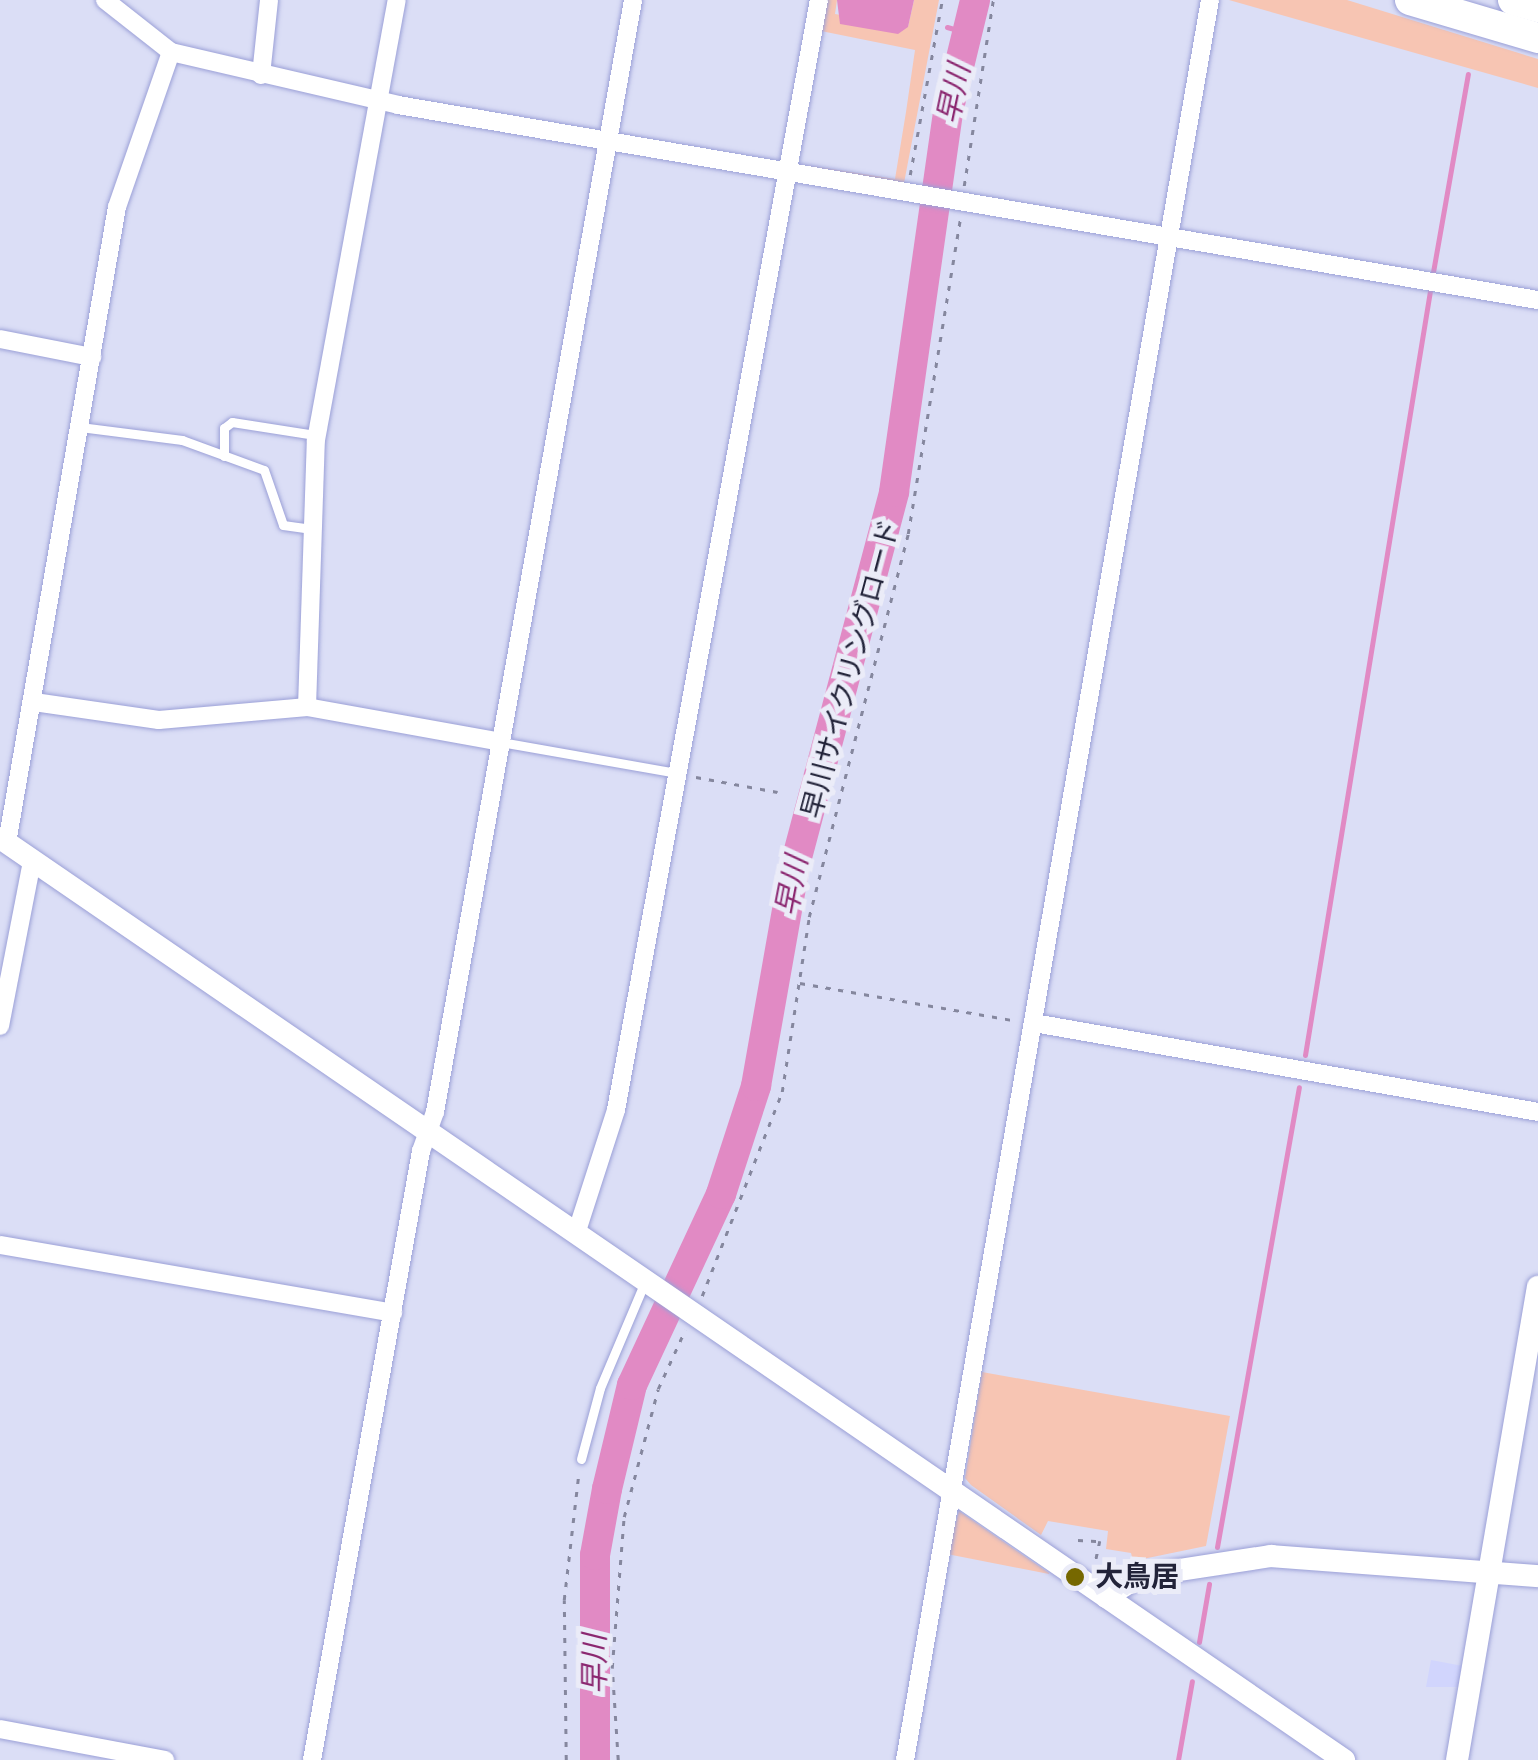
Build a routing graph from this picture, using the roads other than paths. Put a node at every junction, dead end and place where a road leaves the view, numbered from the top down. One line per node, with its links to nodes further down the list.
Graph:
1 (105, 0): 10 (street)
2 (269, 0): 13 (street)
3 (397, 0): 14 (street)
4 (633, 0): 15 (street)
5 (819, 0): 16 (street)
6 (1210, 0): 17 (street)
7 (1410, 0): 11 (highway)
8 (1512, 0): 9 (highway)
9 (1538, 7)
10 (124, 8): 12 (street)
11 (1538, 38)
12 (170, 52): 13 (street); 20 (street)
13 (261, 75): 14 (street)
14 (380, 101): 15 (street); 22 (street)
15 (609, 138): 16 (street); 27 (street)
16 (789, 171): 17 (street); 28 (street)
17 (1167, 238): 18 (street); 31 (street)
18 (1538, 300)
19 (0, 338): 20 (street)
20 (92, 357): 21 (street)
21 (80, 428): 23 (lane); 25 (street)
22 (317, 435): 23 (lane); 24 (street)
23 (224, 456): 24 (lane)
24 (318, 530): 26 (street)
25 (34, 702): 26 (street); 29 (street)
26 (307, 707): 27 (street)
27 (501, 742): 28 (lane); 34 (street)
28 (680, 774): 35 (street)
29 (3, 841): 30 (street)
30 (32, 862): 32 (street); 34 (street)
31 (1034, 1023): 33 (street); 41 (street)
32 (0, 1026)
33 (1538, 1112)
34 (428, 1132): 35 (street); 39 (street)
35 (576, 1234): 37 (street)
36 (0, 1245): 39 (street)
37 (648, 1283): 40 (lane); 41 (street)
38 (1538, 1287): 42 (street)
39 (393, 1313): 47 (street)
40 (581, 1459)
41 (952, 1490): 44 (street); 48 (street)
42 (1490, 1572): 43 (street); 44 (street); 50 (street)
43 (1538, 1576)
44 (1106, 1597): 49 (street)
45 (0, 1729): 46 (street)
46 (165, 1760)
47 (312, 1760)
48 (905, 1760)
49 (1344, 1760)
50 (1457, 1760)

